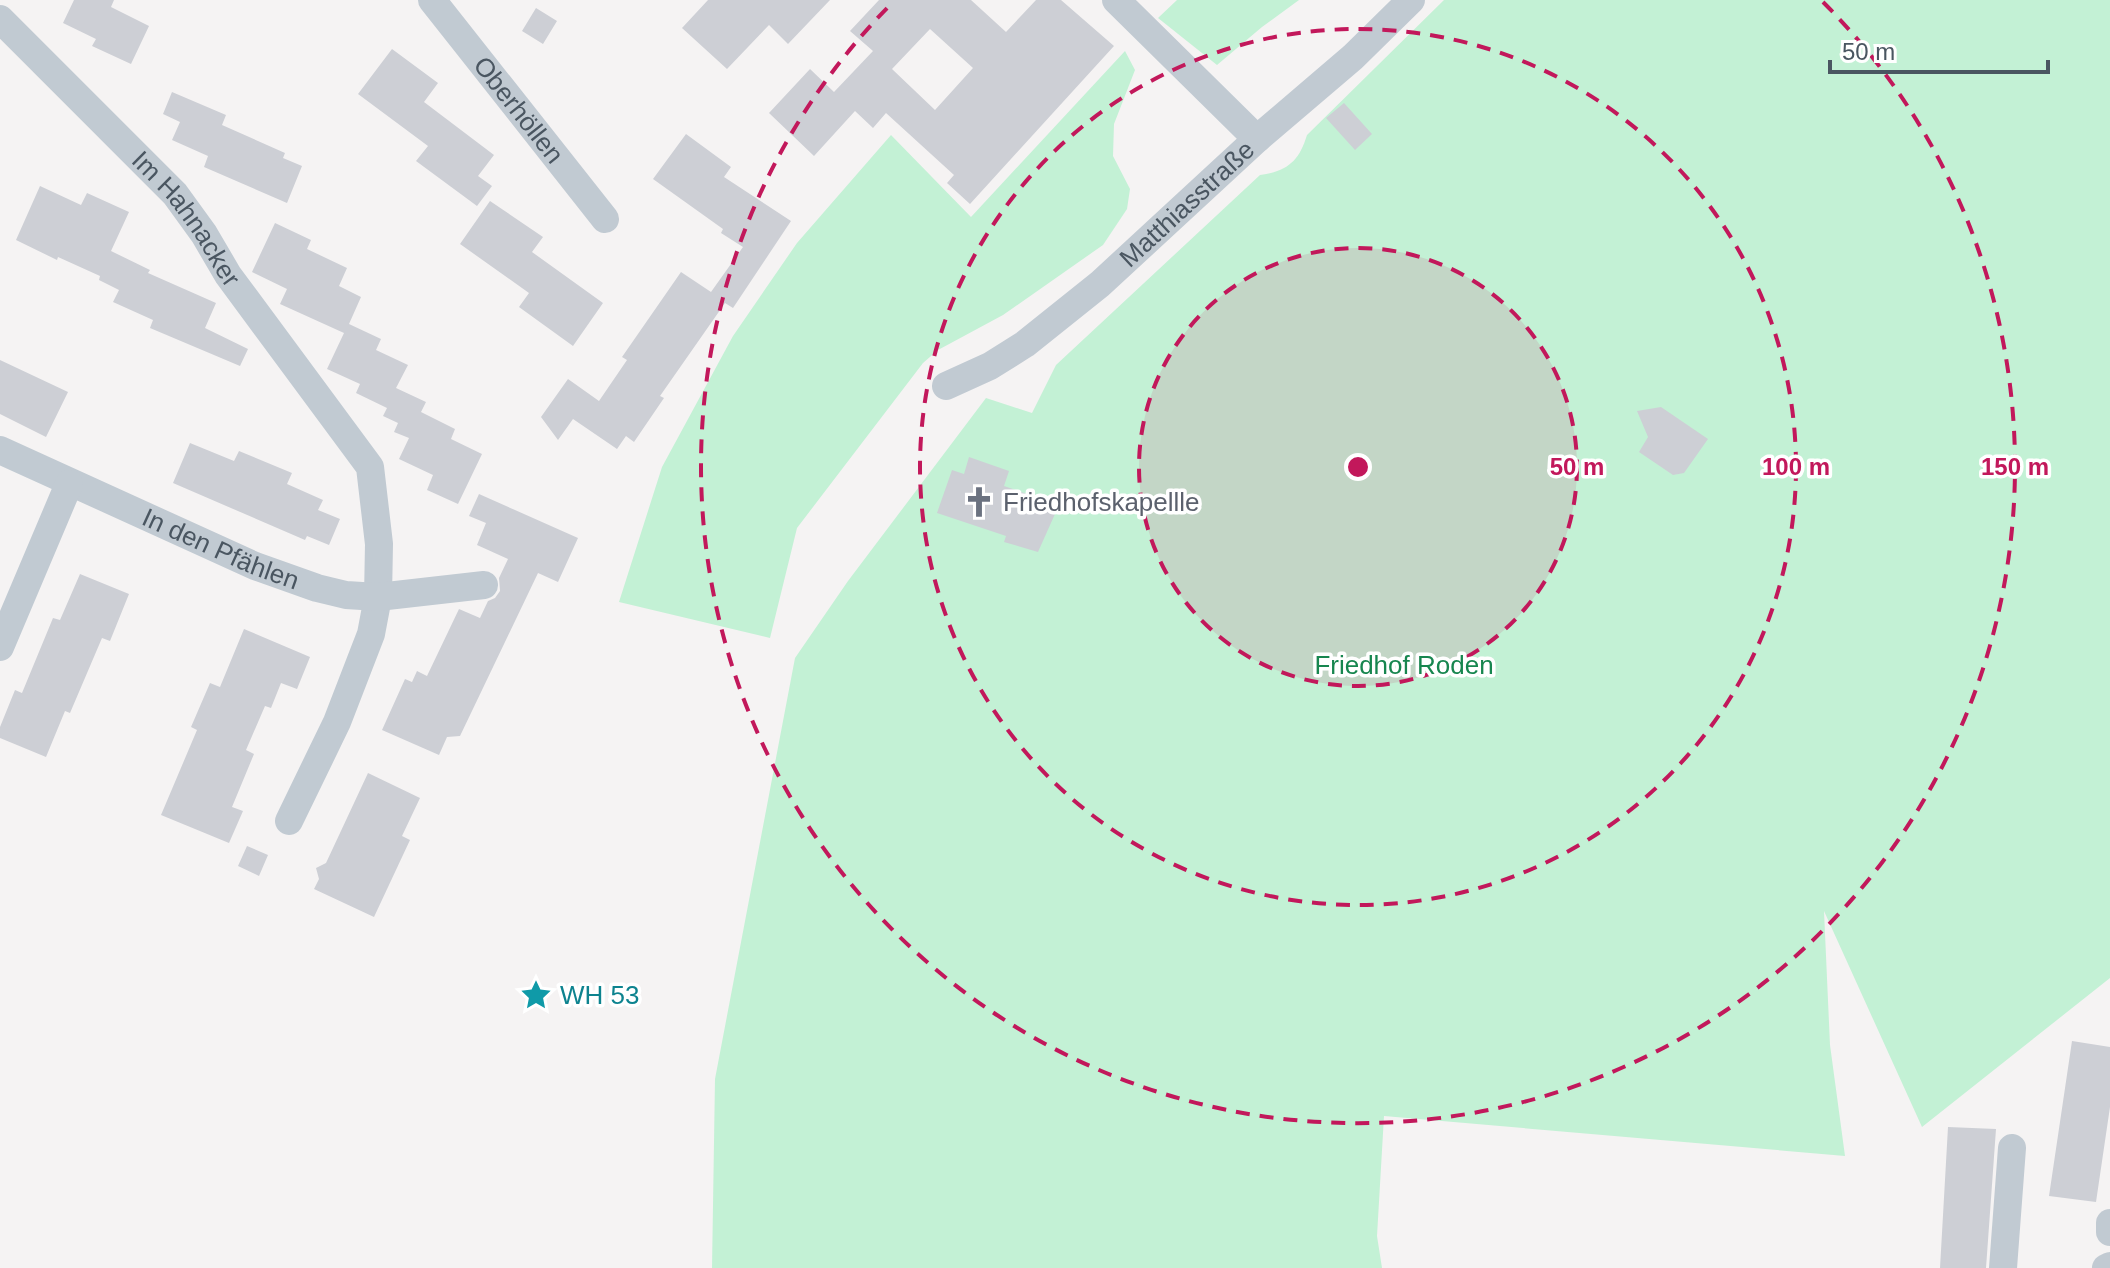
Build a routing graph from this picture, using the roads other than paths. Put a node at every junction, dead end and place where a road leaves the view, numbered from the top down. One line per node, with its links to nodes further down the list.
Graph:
1 (432, 0): 6 (street, Oberhöllen)
2 (1116, 0): 5 (street)
3 (1411, 0): 5 (street, Matthiasstraße)
4 (0, 19): 11 (street, Im Hahnacker)
5 (1257, 139): 7 (street, Matthiasstraße)
6 (605, 219)
7 (946, 386)
8 (0, 450): 9 (street, In den Pfählen)
9 (69, 484): 11 (street, In den Pfählen); 12 (street)
10 (484, 585): 11 (street, In den Pfählen)
11 (378, 597): 13 (street)
12 (0, 647)
13 (289, 821)
14 (2012, 1148): 17 (street)
15 (2110, 1223): 16 (street)
16 (2110, 1232)
17 (2003, 1268)

